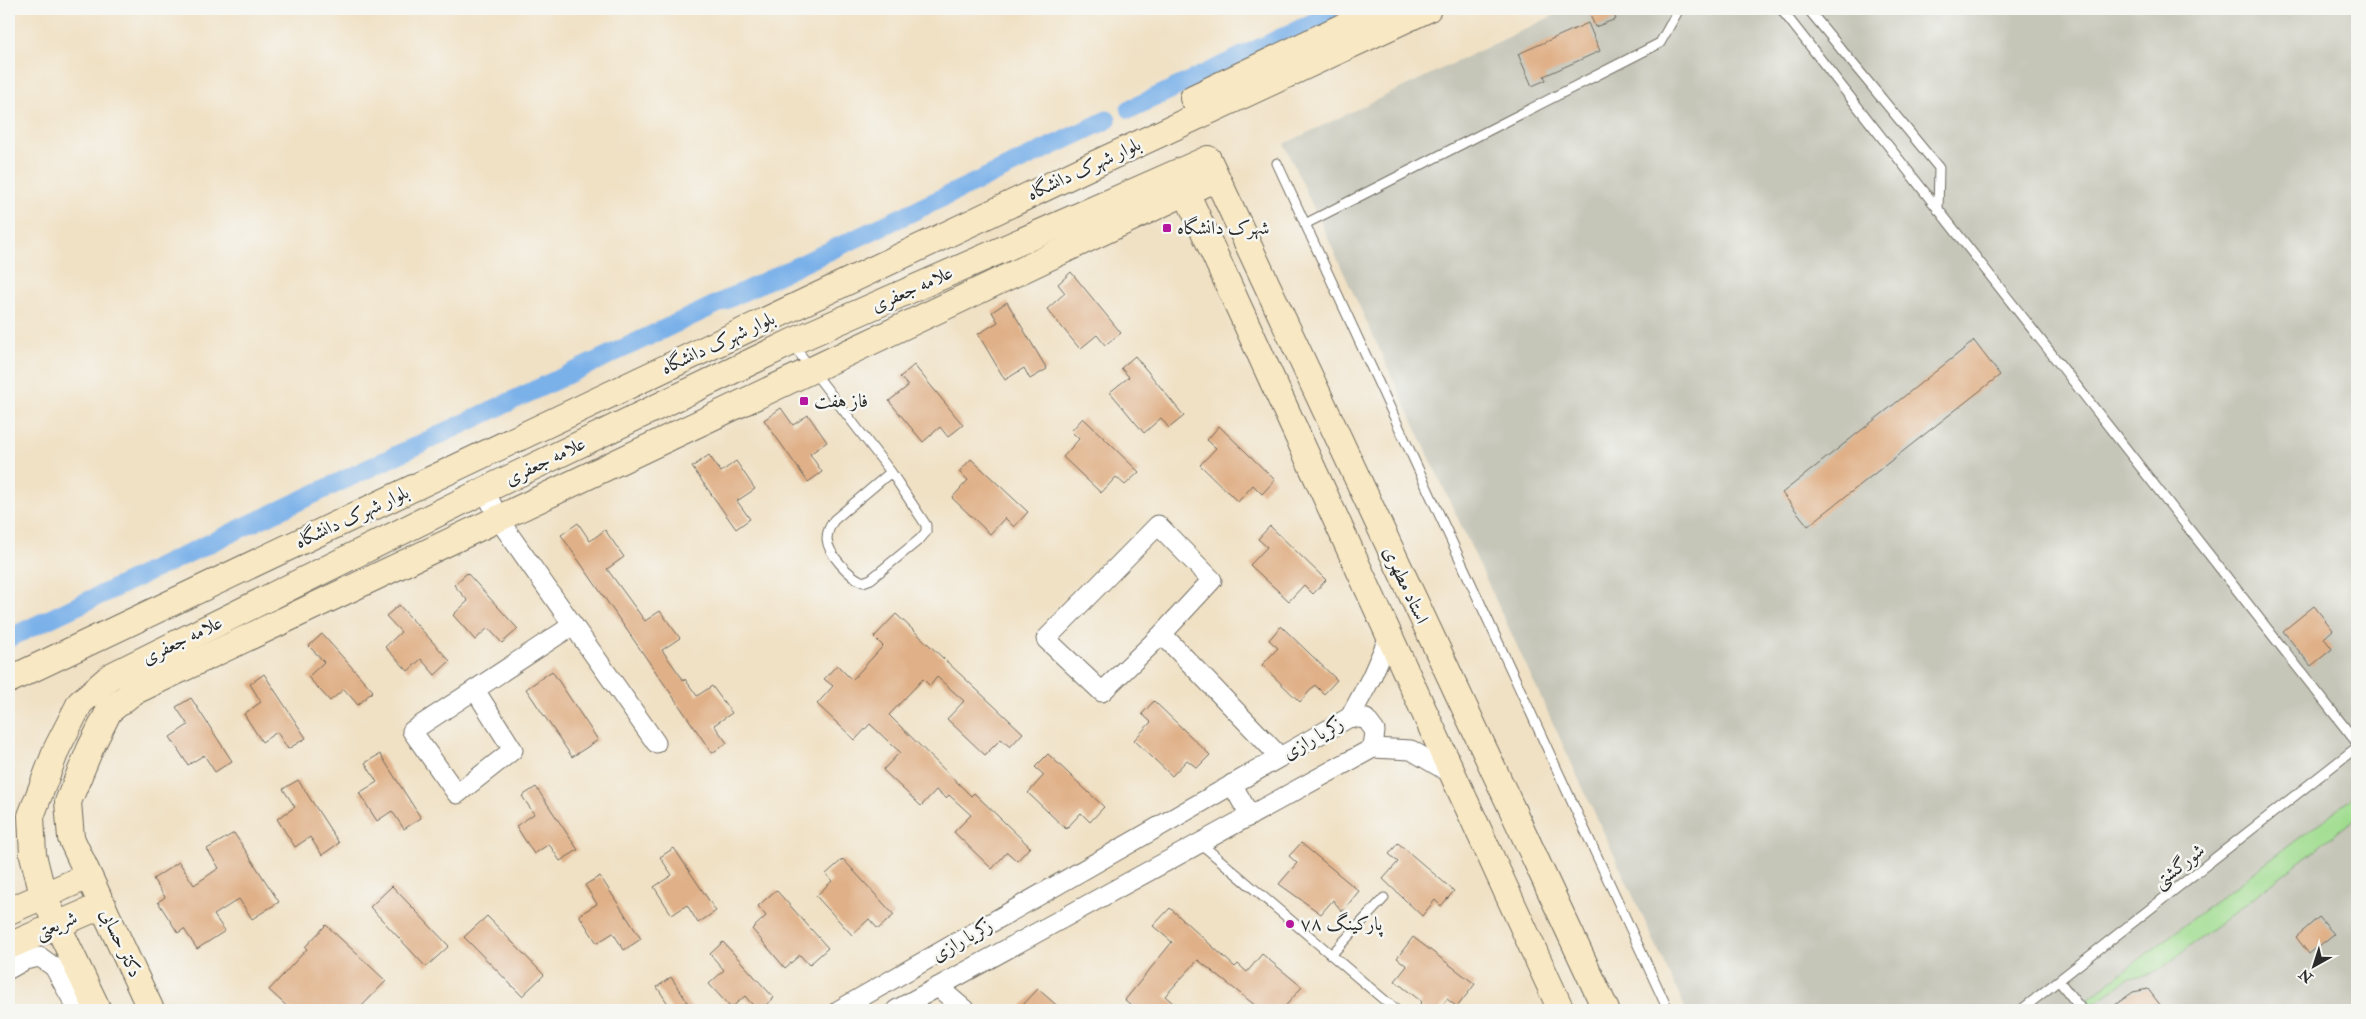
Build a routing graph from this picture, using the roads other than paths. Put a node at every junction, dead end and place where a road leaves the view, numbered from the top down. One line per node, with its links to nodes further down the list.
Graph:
1 (1380, 9): 19 (street, بلوار شهرک دانشگاه)
2 (1428, 9): 20 (street, بلوار شهرک دانشگاه)
3 (1680, 9): 10 (lane)
4 (1782, 9): 9 (lane)
5 (1808, 9): 9 (lane)
6 (1277, 163): 10 (lane)
7 (1212, 169): 8 (street, علامه جعفری); 53 (street, استاد مطهری)
8 (1181, 182): 11 (street, علامه جعفری); 12 (street, علامه جعفری); 18 (street, استاد مطهری)
9 (1938, 210): 23 (lane)
10 (1305, 224): 54 (lane)
11 (792, 342): 12 (lane); 14 (street, علامه جعفری)
12 (813, 370): 13 (lane); 15 (street, علامه جعفری)
13 (891, 472): 13 (lane)
14 (485, 490): 15 (street); 33 (street, علامه جعفری)
15 (499, 520): 16 (street); 32 (street, علامه جعفری)
16 (573, 625): 21 (street); 24 (street)
17 (1162, 634): 17 (street); 27 (street)
18 (1389, 637): 22 (street); 28 (street, استاد مطهری)
19 (9, 660)
20 (9, 680)
21 (474, 690): 21 (street)
22 (1350, 716): 26 (street, زکریا رازی); 27 (street, زکریا رازی)
23 (2357, 743)
24 (656, 744)
25 (2357, 747): 43 (lane, شورگشتی)
26 (1373, 748): 28 (street); 30 (street, زکریا رازی)
27 (1280, 757): 29 (street, زکریا رازی)
28 (1452, 774): 52 (street, استاد مطهری)
29 (1232, 784): 30 (street); 38 (street, زکریا رازی)
30 (1250, 816): 31 (street, زکریا رازی)
31 (1200, 843): 40 (lane); 41 (street, زکریا رازی)
32 (88, 876): 33 (street, شریعتی); 35 (street, دکتر حسابی)
33 (43, 895): 36 (street, شریعتی); 37 (street)
34 (1384, 898): 40 (lane)
35 (103, 904): 37 (street, شریعتی); 47 (street, دکتر حسابی)
36 (9, 912)
37 (57, 924): 39 (street, شریعتی); 46 (street)
38 (959, 942): 41 (street); 48 (street, زکریا رازی)
39 (9, 946)
40 (1331, 955): 51 (lane)
41 (973, 968): 44 (street, زکریا رازی)
42 (9, 969): 45 (street)
43 (2059, 981): 55 (lane, شورگشتی); 56 (lane)
44 (938, 987): 49 (street, زکریا رازی); 50 (street)
45 (78, 1010)
46 (98, 1010)
47 (152, 1010)
48 (839, 1010)
49 (896, 1010)
50 (966, 1010)
51 (1396, 1010)
52 (1562, 1010)
53 (1606, 1010)
54 (1668, 1010)
55 (2020, 1010)
56 (2082, 1010)

